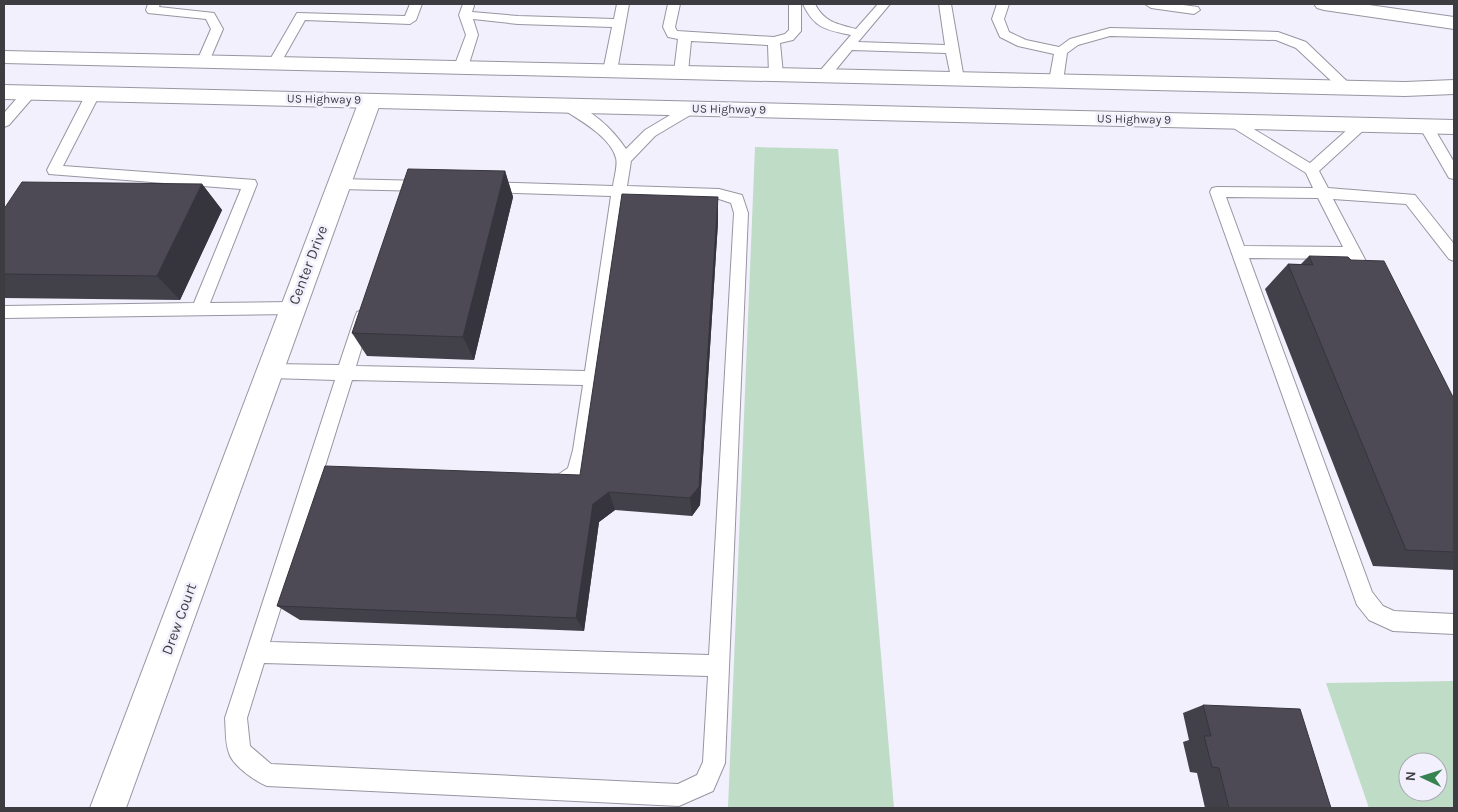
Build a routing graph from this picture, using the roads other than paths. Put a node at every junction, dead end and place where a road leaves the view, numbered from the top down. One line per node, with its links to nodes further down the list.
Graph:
1 (154, 4): 24 (lane)
2 (416, 4): 25 (lane)
3 (623, 4): 14 (lane)
4 (674, 4): 18 (lane)
5 (795, 4): 19 (lane)
6 (809, 4): 16 (lane)
7 (884, 4): 16 (lane)
8 (945, 4): 21 (lane)
9 (1003, 4): 22 (lane)
10 (1150, 4): 12 (lane)
11 (1324, 4): 15 (main road)
12 (1193, 7): 17 (lane)
13 (467, 9): 14 (lane); 26 (lane)
14 (619, 23): 27 (lane)
15 (1454, 23)
16 (859, 33): 20 (lane)
17 (1203, 34): 22 (lane); 34 (lane)
18 (686, 37): 19 (lane); 28 (lane)
19 (774, 41): 29 (lane)
20 (848, 46): 21 (lane); 30 (lane)
21 (952, 49): 31 (lane)
22 (1061, 51): 32 (lane)
23 (4, 57): 24 (main road)
24 (203, 61): 25 (main road)
25 (274, 63): 26 (main road)
26 (461, 67): 27 (main road)
27 (610, 71): 28 (main road)
28 (681, 72): 29 (main road)
29 (776, 74): 30 (main road)
30 (824, 76): 31 (main road)
31 (957, 79): 32 (main road)
32 (1056, 81): 34 (main road)
33 (1454, 87): 34 (main road)
34 (1347, 88)
35 (4, 92): 36 (main road, US Highway 9)
36 (30, 92): 37 (main road, US Highway 9); 42 (lane)
37 (93, 94): 38 (main road, US Highway 9); 47 (lane)
38 (370, 101): 39 (main road, US Highway 9); 50 (main road, Center Drive)
39 (566, 105): 40 (main road, US Highway 9); 46 (lane)
40 (692, 108): 41 (main road, US Highway 9); 46 (lane)
41 (1232, 121): 43 (main road, US Highway 9); 48 (lane)
42 (4, 122)
43 (1362, 124): 44 (main road, US Highway 9); 48 (lane)
44 (1426, 126): 45 (main road, US Highway 9); 49 (lane)
45 (1454, 127)
46 (624, 159): 55 (lane)
47 (54, 170): 52 (lane); 64 (lane)
48 (1311, 170): 56 (lane)
49 (1454, 174)
50 (339, 184): 51 (lane); 63 (main road, Center Drive)
51 (404, 185): 53 (lane); 57 (lane)
52 (44, 186)
53 (443, 186)
54 (472, 187): 55 (lane)
55 (618, 191): 68 (lane); 75 (lane)
56 (1323, 193): 58 (lane); 59 (lane); 60 (lane)
57 (398, 204)
58 (1239, 252): 59 (lane); 73 (lane)
59 (1354, 253): 61 (lane)
60 (1454, 255)
61 (1377, 296)
62 (369, 298): 67 (lane)
63 (292, 308): 64 (lane); 66 (main road, Center Drive)
64 (200, 310): 65 (lane)
65 (4, 312)
66 (271, 371): 67 (lane); 69 (main road, Center Drive)
67 (345, 373): 68 (lane); 70 (lane)
68 (594, 378): 72 (lane)
69 (249, 430): 76 (main road, Drew Court)
70 (312, 478): 71 (lane); 74 (lane)
71 (332, 479)
72 (541, 482)
73 (1454, 624)
74 (257, 652): 75 (lane); 75 (lane)
75 (718, 666)
76 (108, 808)

